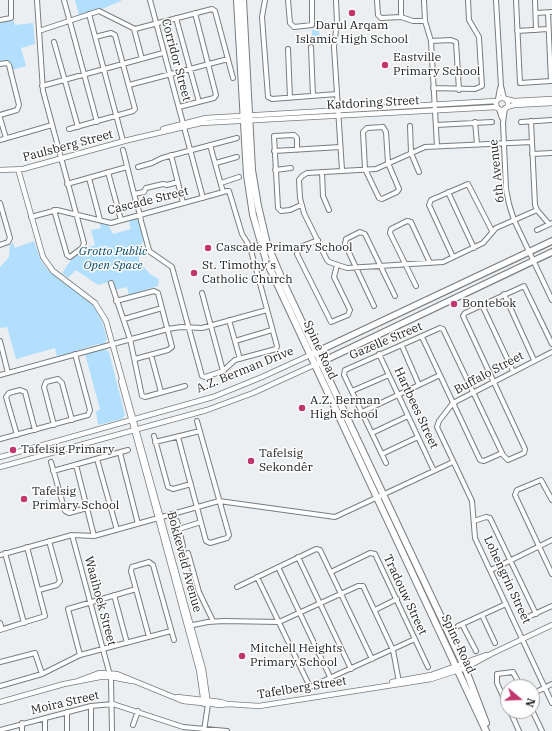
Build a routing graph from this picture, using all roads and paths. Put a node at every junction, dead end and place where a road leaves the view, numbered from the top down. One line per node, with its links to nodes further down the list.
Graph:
1 (11, 0): 24 (street)
2 (37, 0): 31 (street)
3 (64, 0): 25 (street)
4 (237, 0): 70 (main road, Spine Road)
5 (243, 0): 70 (main road, Spine Road)
6 (265, 0): 57 (street)
7 (288, 0): 8 (street)
8 (312, 0)
9 (336, 0): 55 (street)
10 (377, 0): 22 (street)
11 (400, 0): 22 (street)
12 (424, 0): 26 (street)
13 (468, 0): 54 (street)
14 (496, 0): 52 (street)
15 (516, 0): 32 (street)
16 (535, 0): 20 (street)
17 (150, 1): 27 (street, Corridor Street)
18 (550, 12): 20 (street); 29 (street)
19 (194, 13): 23 (street); 40 (street); 43 (street)
20 (536, 13): 30 (street)
21 (89, 14): 25 (street); 28 (street); 33 (street)
22 (401, 17): 26 (street)
23 (176, 18): 27 (street); 45 (street)
24 (0, 20)
25 (70, 21): 31 (street); 46 (street)
26 (424, 21): 34 (street)
27 (156, 24): 28 (street); 38 (street, Corridor Street)
28 (134, 29): 39 (street)
29 (548, 29): 30 (street); 32 (street)
30 (536, 30): 32 (street)
31 (39, 31): 51 (street)
32 (517, 31)
33 (95, 37): 42 (street); 44 (street)
34 (431, 41): 53 (street); 54 (street)
35 (54, 42): 49 (street)
36 (311, 47): 56 (street)
37 (288, 49): 57 (street)
38 (163, 53): 39 (street); 47 (street, Corridor Street)
39 (142, 59): 42 (street)
40 (228, 59): 43 (street); 48 (street)
41 (0, 64): 68 (street)
42 (123, 64): 44 (street); 50 (street)
43 (208, 64): 45 (street); 61 (street)
44 (104, 69): 46 (street); 69 (street)
45 (190, 69): 47 (street); 61 (street)
46 (84, 75): 49 (street); 74 (street)
47 (170, 75): 50 (street); 63 (street, Corridor Street)
48 (233, 78)
49 (65, 80): 51 (street); 83 (street)
50 (129, 85): 69 (street)
51 (42, 86): 79 (street)
52 (501, 86): 58 (street); 60 (street)
53 (433, 88): 54 (street); 64 (street)
54 (459, 90)
55 (337, 94): 56 (street); 67 (street)
56 (313, 96): 57 (street)
57 (290, 98)
58 (505, 99): 59 (street, Katdoring Street); 60 (street, Katdoring Street); 66 (street)
59 (552, 99)
60 (497, 100): 64 (street, Katdoring Street); 65 (street)
61 (199, 102): 63 (street)
62 (552, 103): 66 (street, Katdoring Street)
63 (179, 107): 80 (street, Corridor Street)
64 (435, 107): 65 (street, Katdoring Street); 67 (street, Katdoring Street); 81 (street)
65 (498, 108): 66 (street, Katdoring Street); 78 (street, 6th Avenue)
66 (506, 108): 78 (street, 6th Avenue)
67 (338, 113): 70 (street, Katdoring Street); 94 (street)
68 (0, 115)
69 (117, 116): 74 (street); 88 (street)
70 (246, 117): 80 (street, Paulsberg Street); 181 (main road, Spine Road)
71 (0, 118): 85 (street)
72 (552, 120): 73 (street)
73 (531, 121): 77 (street); 89 (street)
74 (97, 122): 83 (street)
75 (475, 122): 76 (street); 81 (street); 91 (street)
76 (492, 122)
77 (521, 122)
78 (503, 123): 90 (street, 6th Avenue)
79 (52, 125): 85 (street); 104 (street)
80 (183, 125): 88 (street, Paulsberg Street); 96 (street, Corridor Street)
81 (436, 125): 93 (street)
82 (410, 126): 99 (street)
83 (78, 127): 84 (street)
84 (69, 129)
85 (6, 138): 87 (street)
86 (237, 138): 92 (street)
87 (0, 140)
88 (123, 141): 104 (street, Paulsberg Street)
89 (532, 142): 90 (street); 101 (street)
90 (504, 143): 91 (street); 138 (street, 6th Avenue)
91 (477, 144): 93 (street)
92 (210, 145): 96 (street); 105 (street)
93 (437, 146): 99 (street)
94 (340, 148): 97 (street); 114 (street)
95 (122, 150): 107 (street)
96 (190, 150): 102 (street); 126 (street, Corridor Street)
97 (297, 150): 98 (street); 98 (street)
98 (274, 151): 113 (street)
99 (411, 153): 106 (street); 117 (street)
100 (552, 153): 101 (street)
101 (532, 154): 132 (street)
102 (171, 156): 108 (street); 120 (street)
103 (237, 157): 105 (street)
104 (60, 159): 112 (street, Paulsberg Street); 122 (street)
105 (216, 163): 121 (street)
106 (388, 164): 110 (street); 110 (street); 110 (street)
107 (127, 167): 115 (street); 125 (street)
108 (138, 167)
109 (291, 168): 113 (street)
110 (365, 169): 114 (street)
111 (0, 170): 112 (street, Paulsberg Street)
112 (18, 170): 135 (street, Bokkeveld Avenue)
113 (275, 170): 129 (street)
114 (342, 170): 116 (street)
115 (108, 172): 119 (street); 137 (street)
116 (322, 172): 129 (street); 131 (street)
117 (419, 172)
118 (239, 177): 121 (street)
119 (89, 178): 122 (street); 136 (street)
120 (178, 182): 125 (street); 128 (street)
121 (221, 182): 123 (street)
122 (67, 184): 133 (street)
123 (223, 192): 126 (street, Cascade Street); 165 (street)
124 (448, 192): 141 (street); 145 (street); 148 (street)
125 (134, 194): 134 (street)
126 (203, 198): 128 (street, Cascade Street)
127 (0, 203): 144 (street)
128 (183, 203): 134 (street, Cascade Street)
129 (301, 205): 142 (street)
130 (54, 210): 133 (street, Cascade Street); 133 (street); 135 (street, Cascade Street)
131 (329, 210)
132 (537, 210): 138 (street); 139 (street)
133 (76, 214): 136 (street, Cascade Street)
134 (140, 215): 137 (street, Cascade Street); 169 (street)
135 (31, 217): 176 (street, Bokkeveld Avenue)
136 (100, 220): 137 (street, Cascade Street)
137 (121, 220)
138 (514, 220): 141 (street); 146 (street, 6th Avenue)
139 (550, 224): 140 (street)
140 (537, 230)
141 (492, 231): 145 (street)
142 (318, 240): 151 (street); 151 (street)
143 (552, 241): 146 (main road, A.Z. Berman Drive)
144 (0, 245)
145 (474, 248): 148 (street)
146 (529, 252): 149 (street, 6th Avenue); 181 (main road, A.Z. Berman Drive)
147 (552, 252): 149 (main road, A.Z. Berman Drive)
148 (453, 258): 150 (street)
149 (533, 261): 160 (street, 6th Avenue); 187 (main road, A.Z. Berman Drive)
150 (430, 263): 152 (street); 152 (street)
151 (337, 265): 154 (street)
152 (406, 265): 153 (street); 156 (street)
153 (380, 266): 154 (street); 154 (street); 159 (street)
154 (355, 267): 163 (street)
155 (111, 283): 161 (street)
156 (416, 286)
157 (202, 293): 168 (street)
158 (504, 294): 162 (street); 177 (street); 186 (street)
159 (395, 296)
160 (552, 300)
161 (116, 301): 164 (street); 166 (street)
162 (482, 305): 190 (street); 195 (street)
163 (374, 306)
164 (162, 308): 166 (street); 170 (street)
165 (267, 310): 167 (street); 171 (street)
166 (124, 319): 173 (street)
167 (229, 320): 168 (street); 175 (street)
168 (210, 326): 169 (street); 189 (street)
169 (188, 327): 170 (street); 189 (street)
170 (168, 329): 173 (street); 183 (street)
171 (272, 330): 175 (street); 185 (street)
172 (422, 337): 178 (street, Gazelle Street); 194 (street); 200 (street, Gazelle Street)
173 (130, 340): 176 (street); 184 (street)
174 (0, 341): 191 (street)
175 (235, 341): 185 (street)
176 (112, 344): 180 (street); 206 (street, Bokkeveld Avenue)
177 (552, 344)
178 (402, 346): 182 (street, Gazelle Street); 196 (street)
179 (552, 352): 186 (street, Buffalo Street)
180 (75, 354): 191 (street); 205 (street)
181 (313, 354): 187 (main road, Spine Road); 188 (main road, Spine Road); 206 (street, A.Z. Berman Drive)
182 (379, 354): 193 (street, Hartbees Street); 198 (street, Gazelle Street)
183 (151, 355): 184 (street); 199 (street)
184 (135, 359): 199 (street)
185 (240, 359): 189 (street)
186 (534, 360): 190 (street, Buffalo Street)
187 (320, 362): 188 (main road, A.Z. Berman Drive); 233 (main road, Spine Road)
188 (314, 365): 209 (street, A.Z. Berman Drive); 234 (main road, Spine Road)
189 (223, 371)
190 (513, 371): 195 (street, Buffalo Street)
191 (8, 373): 192 (street)
192 (0, 375)
193 (389, 375): 198 (street); 201 (street, Hartbees Street)
194 (440, 376): 196 (street); 202 (street)
195 (494, 382): 200 (street, Buffalo Street); 221 (street)
196 (419, 385): 201 (street)
197 (185, 386): 199 (street)
198 (352, 391): 203 (street, Gazelle Street)
199 (161, 392)
200 (474, 392): 202 (street, Buffalo Street); 221 (street)
201 (398, 395): 203 (street); 204 (street, Hartbees Street)
202 (453, 403): 221 (street); 226 (street, Buffalo Street)
203 (362, 412): 212 (street, Gazelle Street)
204 (408, 416): 212 (street); 215 (street, Hartbees Street)
205 (72, 420): 208 (street); 208 (street)
206 (133, 420): 209 (street, Bokkeveld Avenue); 223 (street, A.Z. Berman Drive)
207 (197, 420): 211 (street)
208 (54, 425): 210 (street)
209 (135, 429): 229 (street, A.Z. Berman Drive); 239 (street, Bokkeveld Avenue)
210 (35, 430): 213 (street); 213 (street)
211 (200, 431): 216 (street); 236 (street)
212 (372, 433): 222 (street, Gazelle Street)
213 (17, 435): 217 (street)
214 (154, 436): 218 (street)
215 (418, 436): 222 (street); 230 (street, Hartbees Street)
216 (178, 437): 218 (street); 232 (street)
217 (0, 439)
218 (156, 442): 232 (street)
219 (128, 450): 220 (street)
220 (120, 453): 224 (street); 243 (street)
221 (502, 453)
222 (382, 454): 227 (street, Gazelle Street)
223 (0, 457)
224 (98, 459): 228 (street); 245 (street)
225 (51, 462): 231 (street)
226 (453, 462): 230 (street); 241 (street, Lohengrin Street)
227 (386, 463)
228 (76, 465): 231 (street); 238 (street)
229 (0, 467)
230 (434, 470): 233 (street)
231 (53, 471): 238 (street)
232 (191, 484): 237 (street)
233 (383, 495): 234 (street); 298 (main road, Spine Road)
234 (377, 498): 236 (street); 300 (main road, Spine Road)
235 (552, 500): 252 (street)
236 (219, 501): 237 (street); 242 (street)
237 (197, 507): 239 (street); 242 (street)
238 (87, 508): 247 (street)
239 (159, 518): 243 (street); 282 (street, Bokkeveld Avenue)
240 (177, 521): 244 (street)
241 (474, 521): 256 (street); 258 (street, Lohengrin Street)
242 (201, 522): 244 (street)
243 (138, 524): 245 (street)
244 (179, 528): 250 (street)
245 (117, 530): 247 (street)
246 (72, 535): 247 (street); 249 (street); 268 (street, Waaihoek Street)
247 (94, 536)
248 (552, 540): 252 (street)
249 (49, 541): 251 (street); 264 (street)
250 (184, 546)
251 (27, 547): 254 (street); 264 (street)
252 (539, 547): 256 (street); 260 (street)
253 (188, 553): 277 (street)
254 (2, 554): 280 (street)
255 (298, 557): 257 (street); 259 (street); 269 (street)
256 (510, 560): 258 (street); 274 (street)
257 (278, 567): 261 (street); 273 (street)
258 (491, 570): 270 (street, Lohengrin Street)
259 (331, 572): 265 (street); 267 (street, Tradouw Street)
260 (552, 574)
261 (257, 577): 262 (street); 278 (street)
262 (236, 586)
263 (136, 589): 266 (street); 284 (street); 285 (street)
264 (39, 590): 280 (street)
265 (341, 594): 269 (street); 272 (street); 295 (street)
266 (114, 595): 268 (street); 290 (street)
267 (397, 599): 272 (street); 286 (street, Tradouw Street)
268 (90, 602): 291 (street, Waaihoek Street); 294 (street)
269 (320, 604): 273 (street); 299 (street)
270 (506, 604): 275 (street); 287 (street, Lohengrin Street)
271 (552, 606): 274 (street)
272 (375, 610): 292 (street)
273 (300, 613): 278 (street); 303 (street)
274 (536, 614): 276 (street)
275 (482, 615): 289 (street); 293 (street)
276 (528, 617)
277 (213, 621): 278 (street); 282 (street)
278 (278, 622): 303 (street)
279 (0, 623): 283 (street)
280 (24, 623): 283 (street)
281 (552, 625): 287 (street, Tafelberg Street)
282 (189, 626): 312 (street, Bokkeveld Avenue)
283 (1, 629)
284 (171, 631): 285 (street); 288 (street)
285 (149, 637): 290 (street)
286 (415, 639): 292 (street); 297 (street, Tradouw Street)
287 (522, 639): 298 (street, Tafelberg Street); 308 (street, Lohengrin Street)
288 (174, 640)
289 (495, 642)
290 (127, 643): 291 (street)
291 (103, 649): 294 (street); 302 (street, Waaihoek Street)
292 (393, 650): 295 (street); 305 (street)
293 (476, 652)
294 (80, 655): 301 (street)
295 (372, 659): 299 (street)
296 (0, 662): 301 (street)
297 (428, 666)
298 (464, 666): 300 (street, Tafelberg Street); 331 (main road, Spine Road)
299 (351, 669): 303 (street)
300 (457, 669): 305 (street, Tafelberg Street); 331 (main road, Spine Road)
301 (42, 674): 307 (street)
302 (110, 675): 311 (street, Tafelberg Street); 312 (street, Tafelberg Street); 314 (street, Waaihoek Street)
303 (331, 679)
304 (517, 679): 309 (street)
305 (399, 682): 312 (street, Tafelberg Street)
306 (552, 684): 308 (street)
307 (0, 686)
308 (545, 687): 310 (street); 313 (street, Lohengrin Street)
309 (500, 689)
310 (540, 690)
311 (0, 702)
312 (206, 703): 324 (street)
313 (552, 703)
314 (113, 704): 315 (street, Moira Street); 316 (street, Moira Street); 329 (street, Waaihoek Street)
315 (91, 706): 317 (street, Moira Street); 328 (street)
316 (138, 711): 322 (street); 324 (street, Moira Street)
317 (68, 712): 318 (street, Moira Street); 327 (street)
318 (45, 718): 321 (street, Moira Street); 326 (street)
319 (514, 719): 332 (street)
320 (536, 719): 333 (street)
321 (22, 724): 323 (street, Moira Street); 325 (street)
322 (133, 725)
323 (0, 730)
324 (204, 730): 330 (street, Moira Street)
325 (22, 731)
326 (45, 731)
327 (67, 731)
328 (91, 731)
329 (112, 731)
330 (227, 731)
331 (487, 731)
332 (519, 731)
333 (542, 731)

